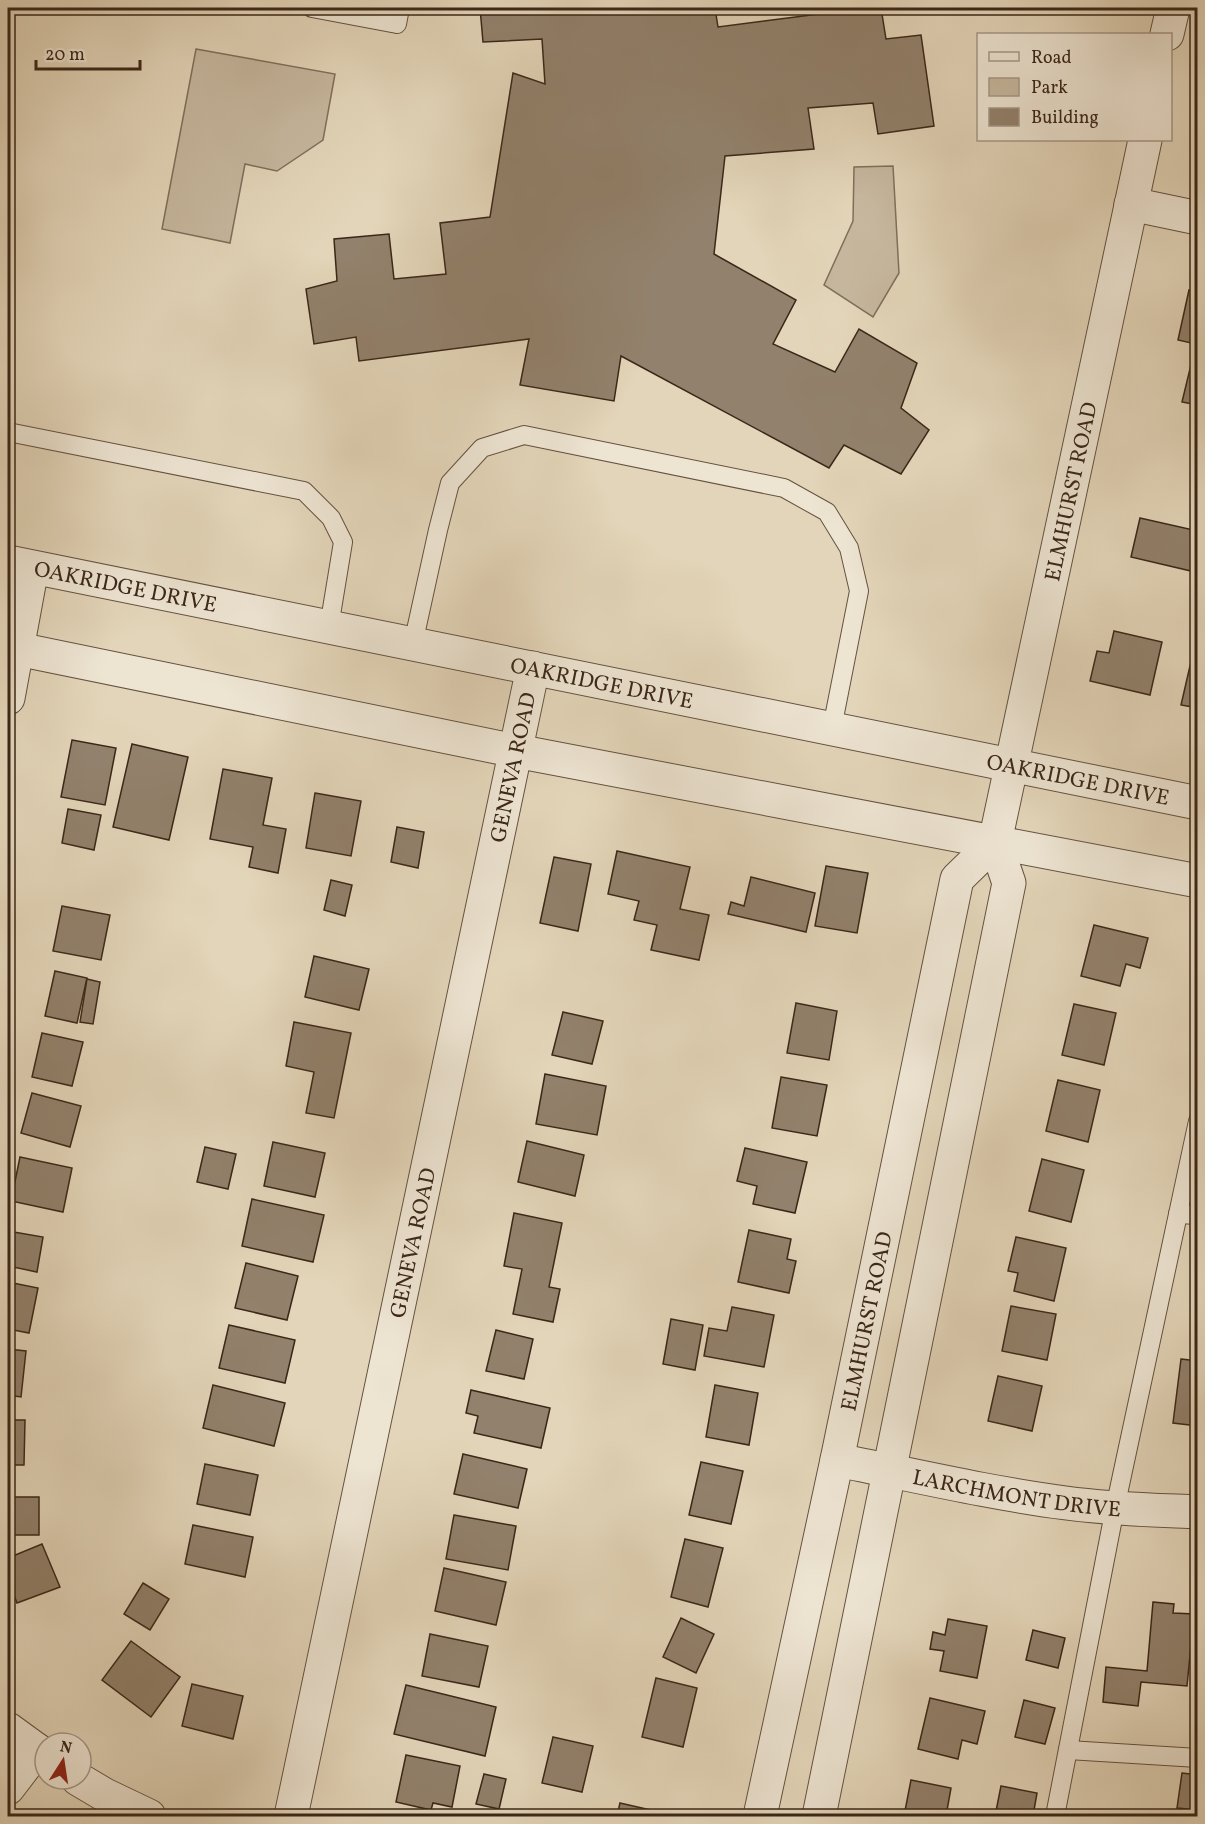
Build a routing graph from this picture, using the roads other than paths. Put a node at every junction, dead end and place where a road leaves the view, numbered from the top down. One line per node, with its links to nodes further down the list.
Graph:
1 (312, 8): 2 (lane)
2 (400, 8)
3 (1173, 8): 4 (street)
4 (1167, 33)
5 (1145, 141): 6 (street, ELMHURST ROAD)
6 (1131, 204): 7 (street); 17 (street, ELMHURST ROAD)
7 (1197, 218)
8 (8, 432): 10 (lane)
9 (20, 565): 10 (street, OAKRIDGE DRIVE); 12 (street)
10 (329, 627): 11 (street, OAKRIDGE DRIVE)
11 (413, 644): 13 (street, OAKRIDGE DRIVE); 15 (lane)
12 (12, 648): 14 (street); 16 (street)
13 (533, 668): 15 (street, OAKRIDGE DRIVE); 16 (street, GENEVA ROAD)
14 (8, 698)
15 (832, 728): 17 (street, OAKRIDGE DRIVE)
16 (516, 751): 19 (street); 36 (street, GENEVA ROAD)
17 (1010, 764): 18 (street, OAKRIDGE DRIVE); 19 (street, ELMHURST ROAD)
18 (1197, 803)
19 (995, 842): 20 (street); 24 (street, ELMHURST ROAD); 25 (street, ELMHURST ROAD)
20 (1197, 881)
21 (1197, 1121): 22 (lane)
22 (1178, 1214): 23 (lane); 26 (lane)
23 (1197, 1215)
24 (837, 1460): 25 (street, LARCHMONT DRIVE); 37 (street, ELMHURST ROAD)
25 (889, 1470): 26 (street, LARCHMONT DRIVE); 38 (street, ELMHURST ROAD)
26 (1115, 1508): 27 (street, LARCHMONT DRIVE); 30 (lane)
27 (1197, 1512)
28 (8, 1729): 29 (street)
29 (33, 1747)
30 (1068, 1750): 31 (lane); 39 (lane)
31 (1197, 1758)
32 (33, 1761): 33 (street)
33 (8, 1788)
34 (93, 1788): 35 (street)
35 (149, 1816)
36 (291, 1816)
37 (760, 1816)
38 (819, 1816)
39 (1056, 1816)

